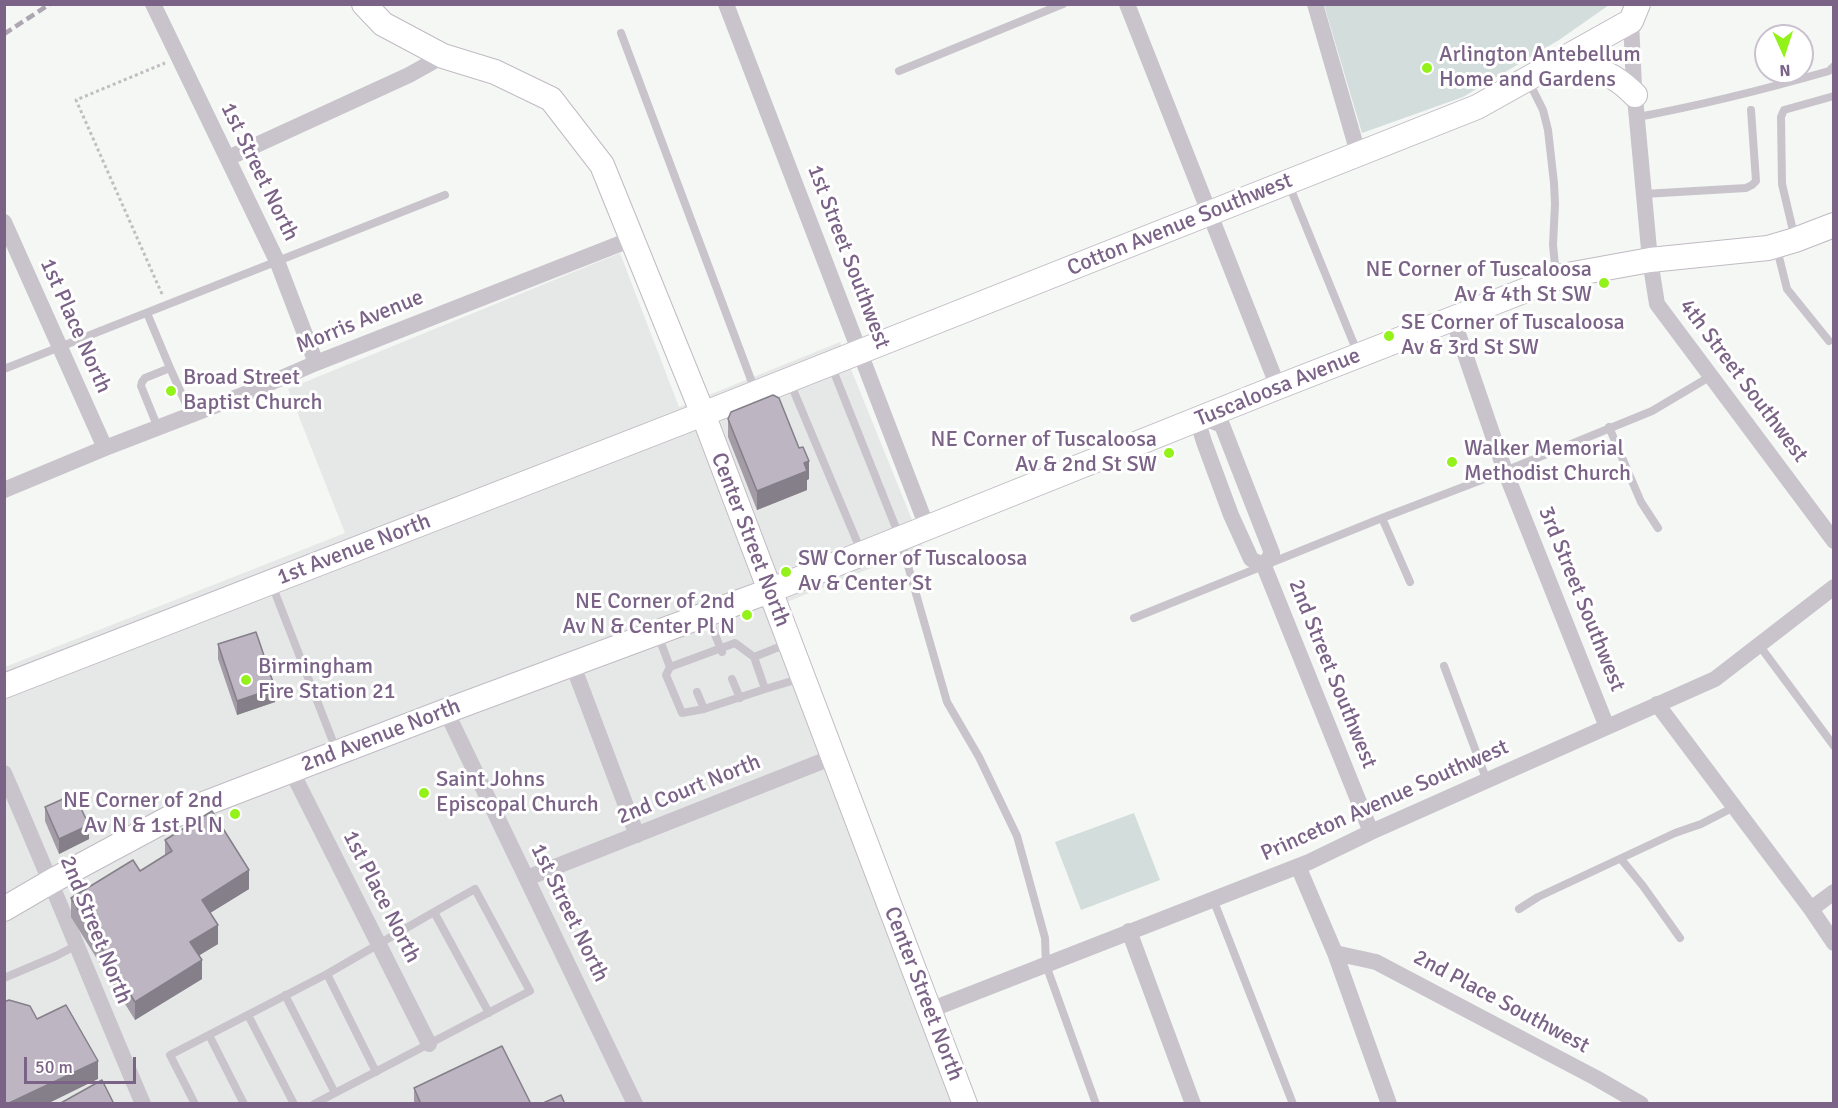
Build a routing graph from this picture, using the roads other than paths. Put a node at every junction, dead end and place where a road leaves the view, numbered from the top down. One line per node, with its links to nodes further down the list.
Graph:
1 (153, 4): 17 (street, 1st Street North)
2 (364, 4): 9 (street, Center Street North)
3 (726, 4): 33 (street, 1st Street Southwest)
4 (1064, 4): 11 (lane)
5 (1127, 4): 21 (street)
6 (1315, 4): 16 (street)
7 (1634, 13): 12 (street, Cotton Avenue Southwest); 14 (street, 4th Street Southwest)
8 (621, 33): 42 (lane)
9 (443, 56): 17 (street); 24 (street, Center Street North)
10 (1833, 66): 14 (lane)
11 (899, 71)
12 (1527, 79): 14 (street); 16 (street, Cotton Avenue Southwest); 28 (lane)
13 (1833, 96): 25 (lane)
14 (1636, 106): 19 (street, 4th Street Southwest)
15 (1751, 110): 19 (lane)
16 (1358, 153): 18 (street, Cotton Avenue Southwest)
17 (228, 158): 27 (street, 1st Street North)
18 (1288, 182): 21 (street, Cotton Avenue Southwest); 34 (lane)
19 (1644, 194): 26 (street, 4th Street Southwest)
20 (445, 195): 27 (lane)
21 (1210, 213): 33 (street, Cotton Avenue Southwest); 41 (street)
22 (4, 222): 32 (street, 1st Place North)
23 (1833, 225): 25 (street, Tuscaloosa Avenue)
24 (632, 239): 35 (street, Morris Avenue); 43 (street, Center Street North)
25 (1786, 243): 26 (street, Tuscaloosa Avenue); 31 (lane)
26 (1650, 260): 28 (street, Tuscaloosa Avenue); 39 (street, 4th Street Southwest)
27 (277, 261): 29 (lane); 35 (street, 1st Street North)
28 (1556, 279): 30 (street, Tuscaloosa Avenue)
29 (147, 313): 32 (lane); 37 (lane)
30 (1453, 319): 34 (street, Tuscaloosa Avenue); 49 (street, 3rd Street Southwest)
31 (1829, 341)
32 (60, 347): 38 (lane); 48 (street, 1st Place North)
33 (860, 352): 36 (street, Cotton Avenue Southwest); 52 (street, 1st Street Southwest)
34 (1359, 356): 41 (street, Tuscaloosa Avenue)
35 (316, 363): 44 (street, Morris Avenue)
36 (831, 364): 40 (street, Cotton Avenue Southwest); 54 (lane)
37 (170, 368): 44 (lane); 47 (lane)
38 (4, 369)
39 (1711, 376): 46 (lane, 2nd Street Southwest); 55 (street, 4th Street Southwest)
40 (789, 380): 42 (street, Cotton Avenue Southwest); 56 (lane)
41 (1278, 387): 45 (street, Tuscaloosa Avenue)
42 (756, 393): 43 (street, Cotton Avenue Southwest)
43 (703, 414): 58 (street, 1st Avenue North); 61 (street, Center Street North)
44 (191, 415): 47 (street, Morris Avenue)
45 (1205, 418): 52 (street, Tuscaloosa Avenue); 57 (street, 2nd Street Southwest); 57 (street, 2nd Street Southwest)
46 (1610, 427): 49 (lane, 2nd Street Southwest); 53 (lane)
47 (158, 428): 48 (street, Morris Avenue)
48 (105, 448): 50 (street, Morris Avenue)
49 (1505, 471): 51 (lane, 2nd Street Southwest); 81 (street, 3rd Street Southwest)
50 (4, 490)
51 (1382, 518): 57 (lane, 2nd Street Southwest); 59 (lane)
52 (927, 527): 54 (street, Tuscaloosa Avenue)
53 (1658, 528)
54 (900, 538): 56 (street, Tuscaloosa Avenue); 107 (lane)
55 (1833, 541)
56 (862, 553): 61 (street, Tuscaloosa Avenue)
57 (1264, 566): 63 (lane); 89 (street, 2nd Street Southwest)
58 (271, 582): 74 (street, 1st Avenue North); 83 (lane)
59 (1410, 582)
60 (1833, 587): 66 (street, Princeton Avenue Southwest)
61 (770, 591): 62 (street, 2nd Avenue North); 65 (street, Center Street North)
62 (707, 614): 64 (street, 2nd Avenue North); 67 (lane)
63 (1134, 618)
64 (657, 632): 69 (street, 2nd Avenue North); 71 (lane)
65 (789, 643): 68 (lane); 72 (street, Center Street North)
66 (1759, 645): 78 (street, Princeton Avenue Southwest); 82 (lane)
67 (722, 651): 68 (lane); 71 (lane)
68 (754, 657): 75 (lane)
69 (572, 663): 80 (street, 2nd Avenue North); 90 (street)
70 (1444, 666): 87 (lane)
71 (670, 667): 79 (lane)
72 (803, 678): 75 (lane); 84 (street, Center Street North)
73 (732, 679): 77 (lane)
74 (4, 686)
75 (765, 690): 77 (lane)
76 (697, 692): 79 (lane)
77 (740, 698): 79 (lane)
78 (1657, 704): 81 (street, Princeton Avenue Southwest); 88 (street, 3rd Street Southwest)
79 (704, 710)
80 (446, 711): 83 (street, 2nd Avenue North); 93 (street, 1st Street North)
81 (1607, 727): 87 (street, Princeton Avenue Southwest)
82 (1833, 746)
83 (337, 752): 85 (street, 2nd Avenue North)
84 (833, 757): 90 (street, 2nd Court North); 111 (street, Center Street North)
85 (291, 770): 94 (street, 2nd Avenue North); 103 (street, 1st Place North)
86 (4, 773): 94 (street, 2nd Street North)
87 (1488, 781): 89 (street, Princeton Avenue Southwest)
88 (1734, 807): 91 (lane); 99 (street, 3rd Street Southwest)
89 (1371, 832): 92 (street, Princeton Avenue Southwest)
90 (637, 835): 93 (street, 2nd Court North)
91 (1621, 859): 98 (lane); 102 (lane)
92 (1298, 866): 96 (street, Princeton Avenue Southwest); 106 (street)
93 (527, 878): 124 (street, 1st Street North)
94 (52, 881): 97 (street, 2nd Avenue North); 105 (street, 2nd Street North)
95 (1833, 892): 99 (street)
96 (1213, 899): 101 (street, Princeton Avenue Southwest); 128 (lane)
97 (4, 909)
98 (1520, 909)
99 (1811, 909): 104 (street, 3rd Street Southwest)
100 (434, 912): 103 (lane); 112 (lane); 112 (lane)
101 (1129, 932): 107 (street, Princeton Avenue Southwest); 127 (street)
102 (1680, 938)
103 (379, 943): 108 (lane); 115 (street, 1st Place North)
104 (1833, 943)
105 (77, 945): 109 (lane); 119 (street, 2nd Street North)
106 (1335, 953): 129 (street); 130 (street, 2nd Place Southwest)
107 (1046, 964): 111 (street, Princeton Avenue Southwest); 126 (lane)
108 (327, 974): 110 (lane); 116 (lane)
109 (4, 978)
110 (285, 995): 113 (lane); 117 (lane)
111 (930, 1010): 125 (street, Center Street North)
112 (489, 1013): 115 (lane)
113 (248, 1015): 114 (lane); 122 (lane)
114 (209, 1035): 120 (lane); 121 (lane)
115 (429, 1044): 116 (lane)
116 (376, 1072): 117 (lane)
117 (335, 1093): 118 (lane)
118 (324, 1101): 123 (lane)
119 (143, 1104)
120 (195, 1104)
121 (244, 1104)
122 (294, 1104)
123 (314, 1104)
124 (635, 1104)
125 (965, 1104)
126 (1096, 1104)
127 (1193, 1104)
128 (1293, 1104)
129 (1389, 1104)
130 (1641, 1104)

